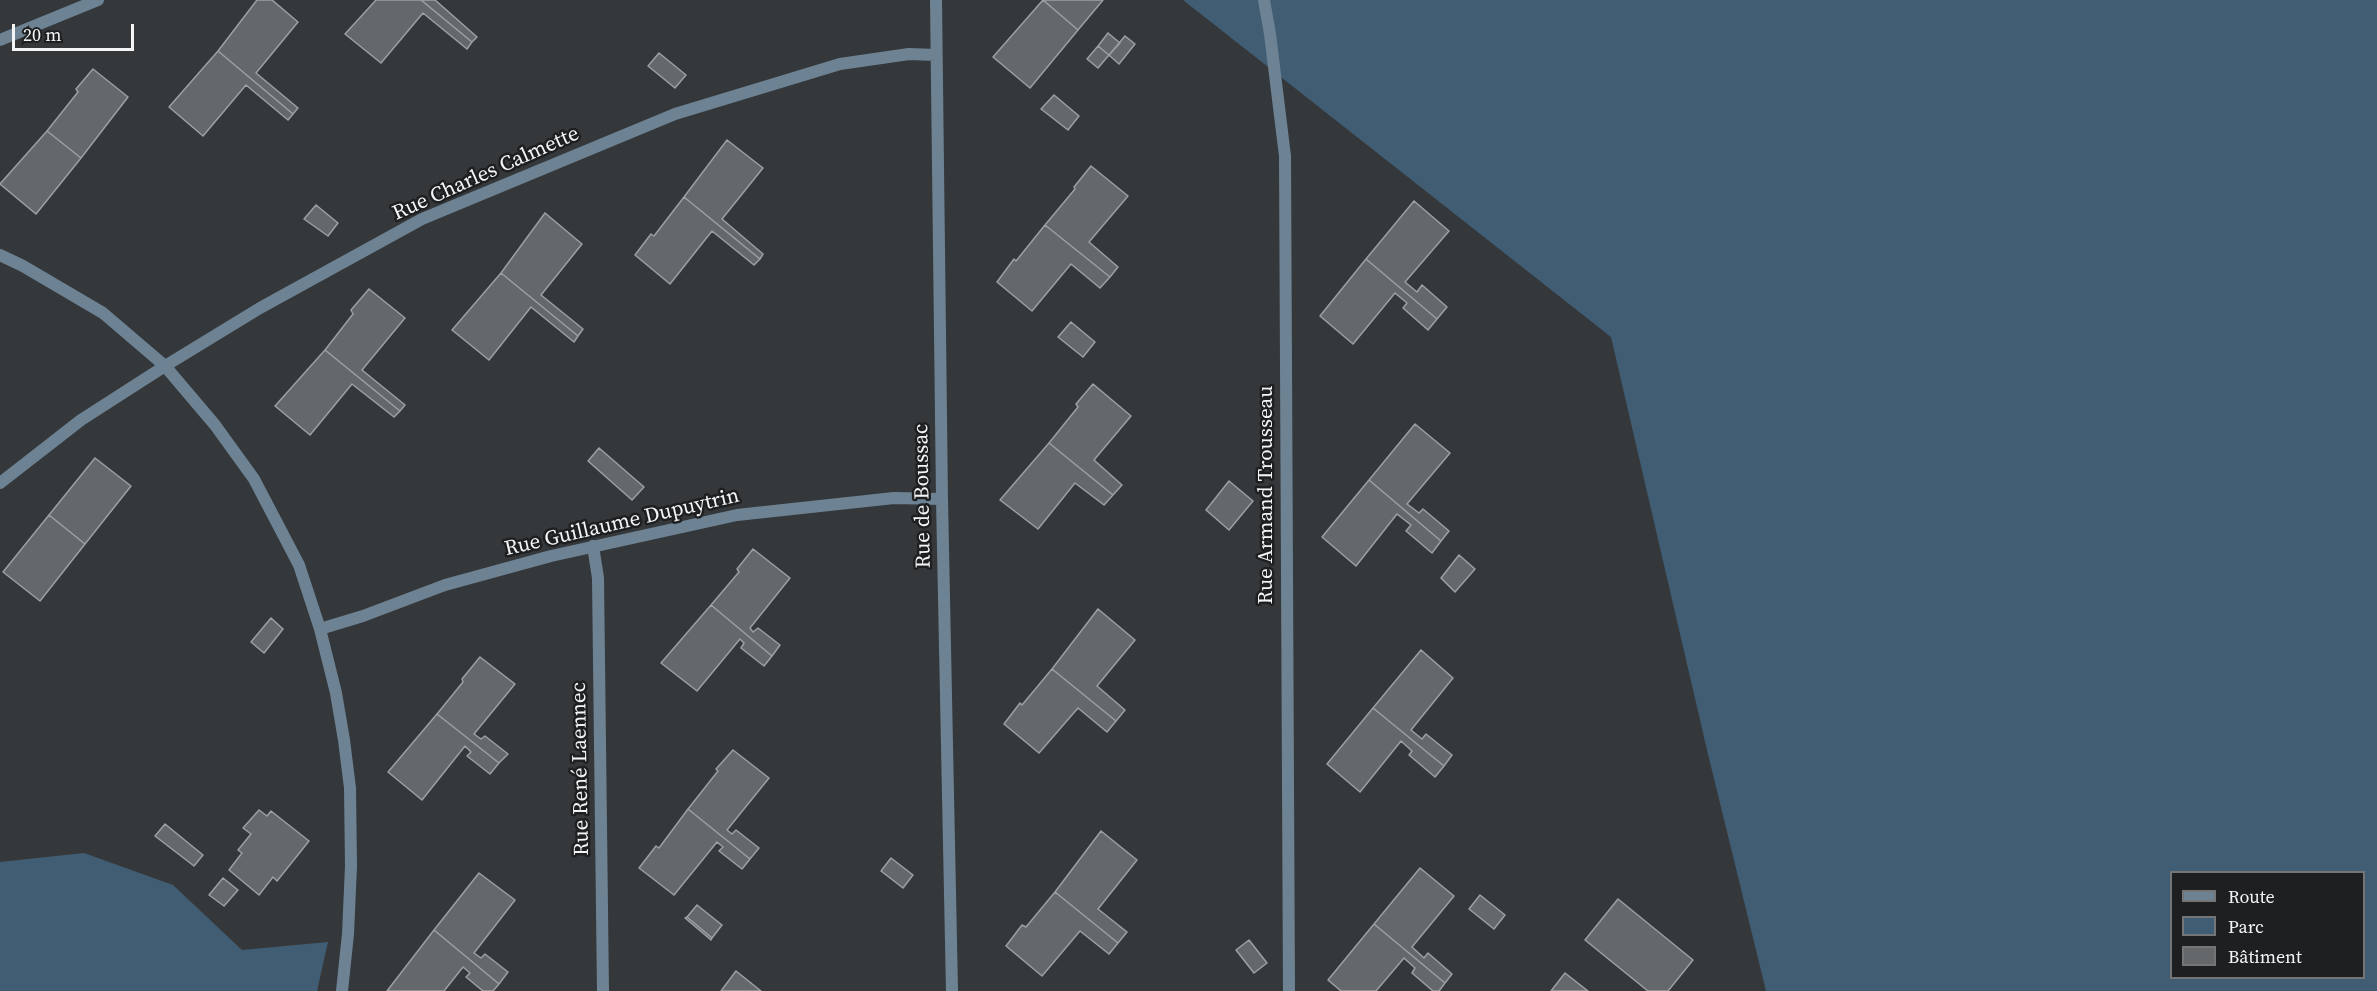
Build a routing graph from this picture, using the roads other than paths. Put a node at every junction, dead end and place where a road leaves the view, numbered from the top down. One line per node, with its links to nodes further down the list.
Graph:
1 (98, 0): 4 (street)
2 (936, 0): 5 (street, Rue de Boussac)
3 (1264, 0): 15 (street, Rue Armand Trousseau)
4 (0, 40)
5 (936, 55): 7 (street, Rue Charles Calmette); 9 (street, Rue de Boussac)
6 (0, 255): 7 (street)
7 (165, 366): 8 (street, Rue Charles Calmette); 11 (street)
8 (0, 483)
9 (942, 499): 10 (street, Rue Guillaume Dupuytrin); 14 (street, Rue de Boussac)
10 (593, 546): 11 (street, Rue Guillaume Dupuytrin); 13 (street, Rue René Laennec)
11 (320, 629): 12 (street)
12 (342, 991)
13 (603, 991)
14 (952, 991)
15 (1289, 991)

